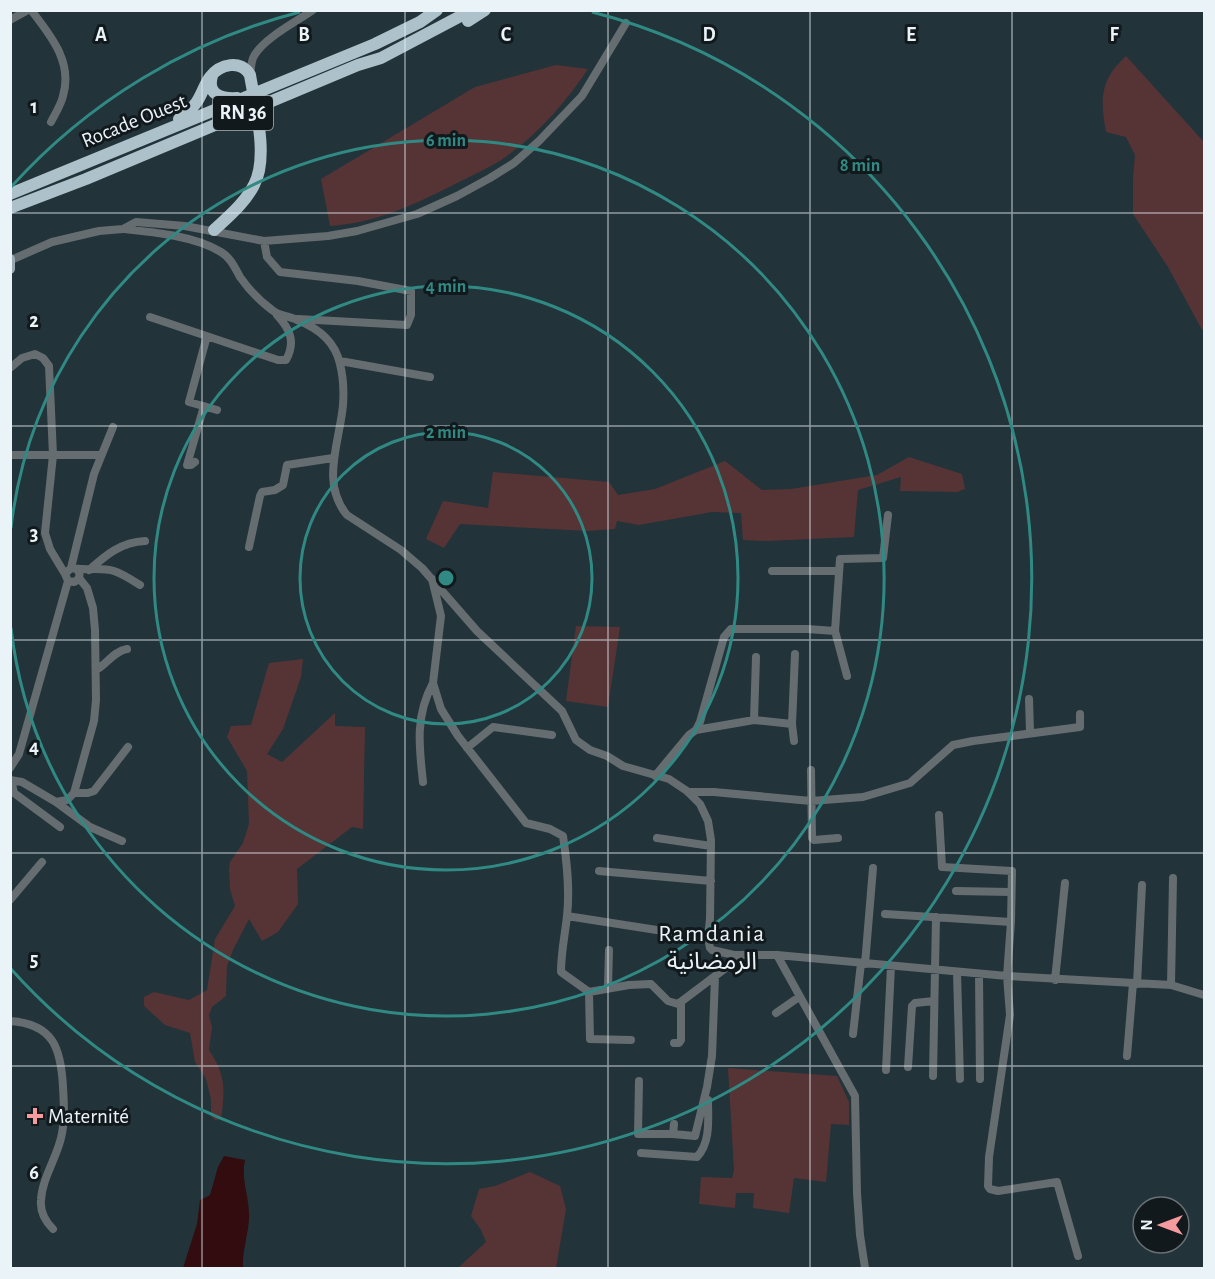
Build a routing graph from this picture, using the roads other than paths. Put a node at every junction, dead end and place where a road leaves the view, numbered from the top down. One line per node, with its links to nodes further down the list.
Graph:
1 (29, 10): 6 (street); 14 (street)
2 (313, 10): 9 (street)
3 (436, 10): 13 (highway, Rocade Ouest)
4 (472, 10): 8 (highway, RN 36)
5 (485, 10): 8 (highway)
6 (10, 20)
7 (626, 23): 20 (street)
8 (403, 47): 17 (highway, RN 36)
9 (253, 57): 10 (street); 12 (street)
10 (237, 64): 11 (highway); 12 (highway)
11 (215, 73): 13 (highway); 15 (highway)
12 (250, 75): 19 (highway)
13 (247, 96): 15 (highway, Rocade Ouest)
14 (51, 122)
15 (162, 131): 16 (highway, Rocade Ouest)
16 (10, 194)
17 (10, 208)
18 (123, 229): 19 (street); 21 (street); 23 (street)
19 (214, 230): 20 (street)
20 (264, 240): 25 (street)
21 (11, 259): 22 (main road)
22 (10, 269)
23 (275, 312): 25 (street); 26 (street)
24 (150, 317): 26 (street)
25 (296, 319): 27 (street)
26 (207, 336): 30 (street)
27 (340, 361): 29 (street); 36 (street)
28 (10, 368): 34 (street)
29 (430, 377)
30 (204, 406): 31 (street); 37 (street)
31 (217, 410)
32 (113, 427): 35 (street)
33 (10, 455): 34 (street)
34 (53, 455): 35 (street); 44 (street)
35 (100, 455): 44 (street)
36 (333, 458): 40 (street); 45 (street)
37 (195, 462)
38 (888, 515): 43 (street)
39 (145, 541): 41 (street)
40 (249, 547)
41 (88, 570): 44 (street); 46 (street)
42 (772, 571): 43 (street)
43 (838, 571): 47 (street)
44 (72, 574): 51 (street); 64 (street)
45 (432, 579): 53 (street); 66 (street)
46 (140, 585)
47 (835, 631): 52 (street); 58 (street)
48 (127, 649): 51 (street)
49 (795, 654): 57 (street)
50 (756, 657): 56 (street)
51 (96, 670): 70 (street)
52 (847, 676)
53 (433, 682): 63 (street); 68 (street)
54 (1029, 699): 59 (street)
55 (1080, 714): 59 (street)
56 (754, 720): 57 (street); 58 (street)
57 (792, 724): 61 (street)
58 (696, 730): 66 (street)
59 (1030, 732): 71 (street)
60 (552, 735): 63 (street)
61 (794, 741)
62 (128, 747): 70 (street)
63 (467, 748): 90 (street)
64 (10, 768)
65 (812, 770): 71 (street)
66 (655, 776): 69 (street)
67 (11, 780): 72 (street); 74 (street)
68 (423, 782)
69 (688, 792): 71 (street); 78 (street)
70 (74, 793): 72 (street)
71 (811, 801): 75 (street)
72 (56, 802): 77 (street)
73 (939, 815): 87 (street)
74 (60, 827)
75 (838, 837)
76 (657, 838): 78 (street)
77 (122, 841)
78 (711, 846): 83 (street)
79 (42, 862): 88 (street)
80 (873, 868): 97 (street)
81 (599, 871): 83 (street)
82 (1173, 878): 106 (street)
83 (711, 881): 93 (street)
84 (1065, 883): 104 (street)
85 (1142, 885): 105 (street)
86 (956, 891): 87 (street)
87 (1011, 892): 92 (street)
88 (10, 900)
89 (885, 914): 91 (street)
90 (567, 916): 93 (street); 108 (street)
91 (936, 917): 92 (street); 99 (street)
92 (1011, 922): 102 (street)
93 (708, 938): 95 (street)
94 (609, 950): 107 (street)
95 (743, 955): 96 (street); 103 (street)
96 (777, 955): 97 (street); 110 (street)
97 (863, 963): 98 (street); 115 (street)
98 (891, 966): 99 (street); 120 (street)
99 (936, 970): 100 (street); 111 (street)
100 (957, 972): 101 (street); 122 (street)
101 (979, 974): 102 (street); 123 (street)
102 (1007, 976): 104 (street); 130 (street)
103 (715, 978): 112 (street); 125 (street)
104 (1054, 980): 105 (street)
105 (1135, 983): 106 (street); 118 (street)
106 (1171, 985): 109 (street)
107 (608, 988): 108 (street); 112 (street)
108 (589, 992): 116 (street)
109 (1204, 995)
110 (799, 997): 113 (street); 131 (street)
111 (934, 1001): 119 (street); 121 (street)
112 (681, 1003): 117 (street)
113 (776, 1013)
114 (10, 1021): 129 (street)
115 (853, 1034)
116 (631, 1040)
117 (674, 1043)
118 (1127, 1056)
119 (908, 1067)
120 (886, 1070)
121 (933, 1076)
122 (960, 1079)
123 (980, 1079)
124 (639, 1081): 127 (street)
125 (708, 1087): 127 (street); 128 (street)
126 (674, 1124): 127 (street)
127 (673, 1134)
128 (641, 1153)
129 (52, 1229)
130 (1078, 1256)
131 (865, 1269)

